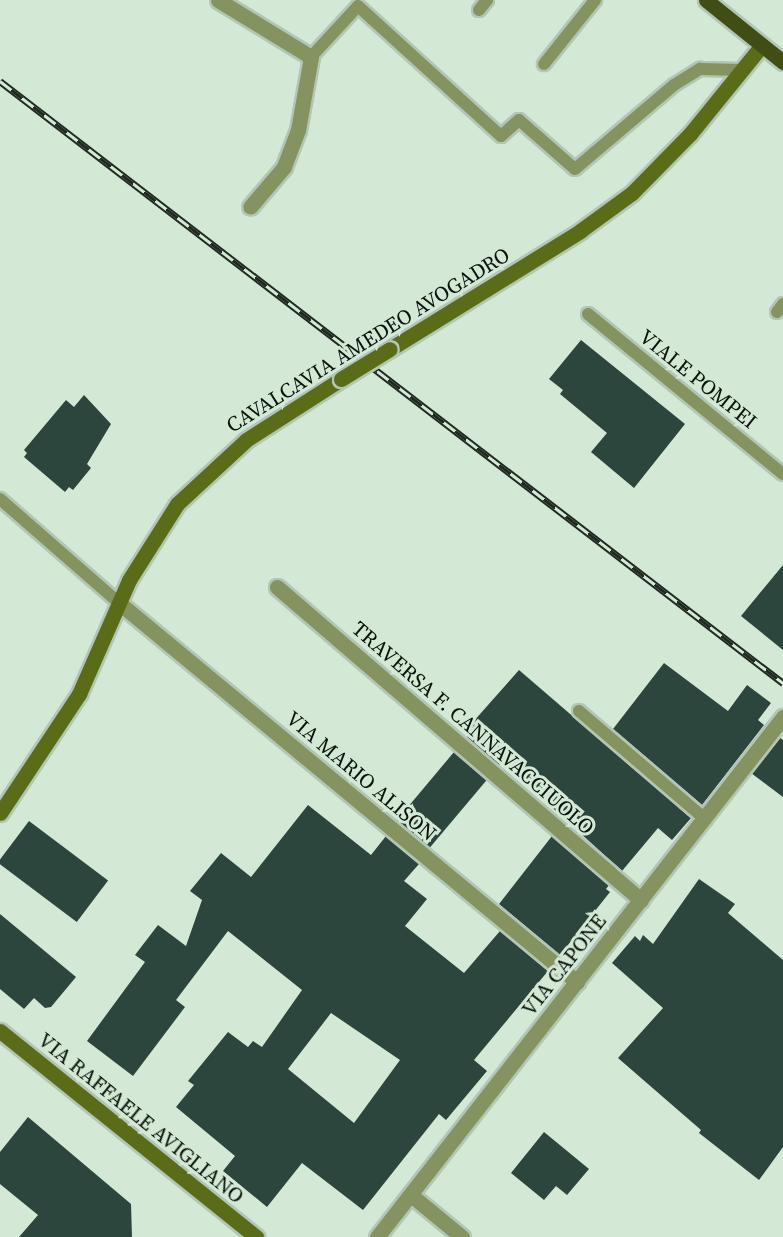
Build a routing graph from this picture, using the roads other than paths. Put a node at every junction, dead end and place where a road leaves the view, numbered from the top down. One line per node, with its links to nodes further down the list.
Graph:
1 (218, 0): 7 (street)
2 (487, 0): 5 (lane)
3 (595, 0): 9 (lane)
4 (706, 0): 6 (main road)
5 (478, 10)
6 (762, 45): 8 (main road); 10 (street, CAVALCAVIA AMEDEO AVOGADRO)
7 (311, 57): 10 (lane); 11 (street)
8 (783, 62)
9 (544, 64)
10 (741, 70): 16 (street, CAVALCAVIA AMEDEO AVOGADRO, bridge)
11 (250, 207)
12 (588, 314): 13 (lane, VIALE POMPEI)
13 (783, 474)
14 (0, 499): 16 (lane)
15 (277, 587): 21 (street, TRAVERSA F. CANNAVACCIUOLO)
16 (118, 602): 19 (street, CAVALCAVIA AMEDEO AVOGADRO); 22 (street, VIA MARIO ALISON)
17 (579, 711): 20 (lane)
18 (783, 717): 20 (street, VIA CAPONE)
19 (0, 813)
20 (705, 820): 21 (street, VIA CAPONE)
21 (641, 900): 22 (street, VIA CAPONE)
22 (577, 982): 24 (street, VIA CAPONE)
23 (0, 1031): 25 (street, VIA RAFFAELE AVIGLIANO)
24 (411, 1195): 26 (street, VIA CAPONE); 27 (street)
25 (256, 1237)
26 (377, 1237)
27 (462, 1237)

